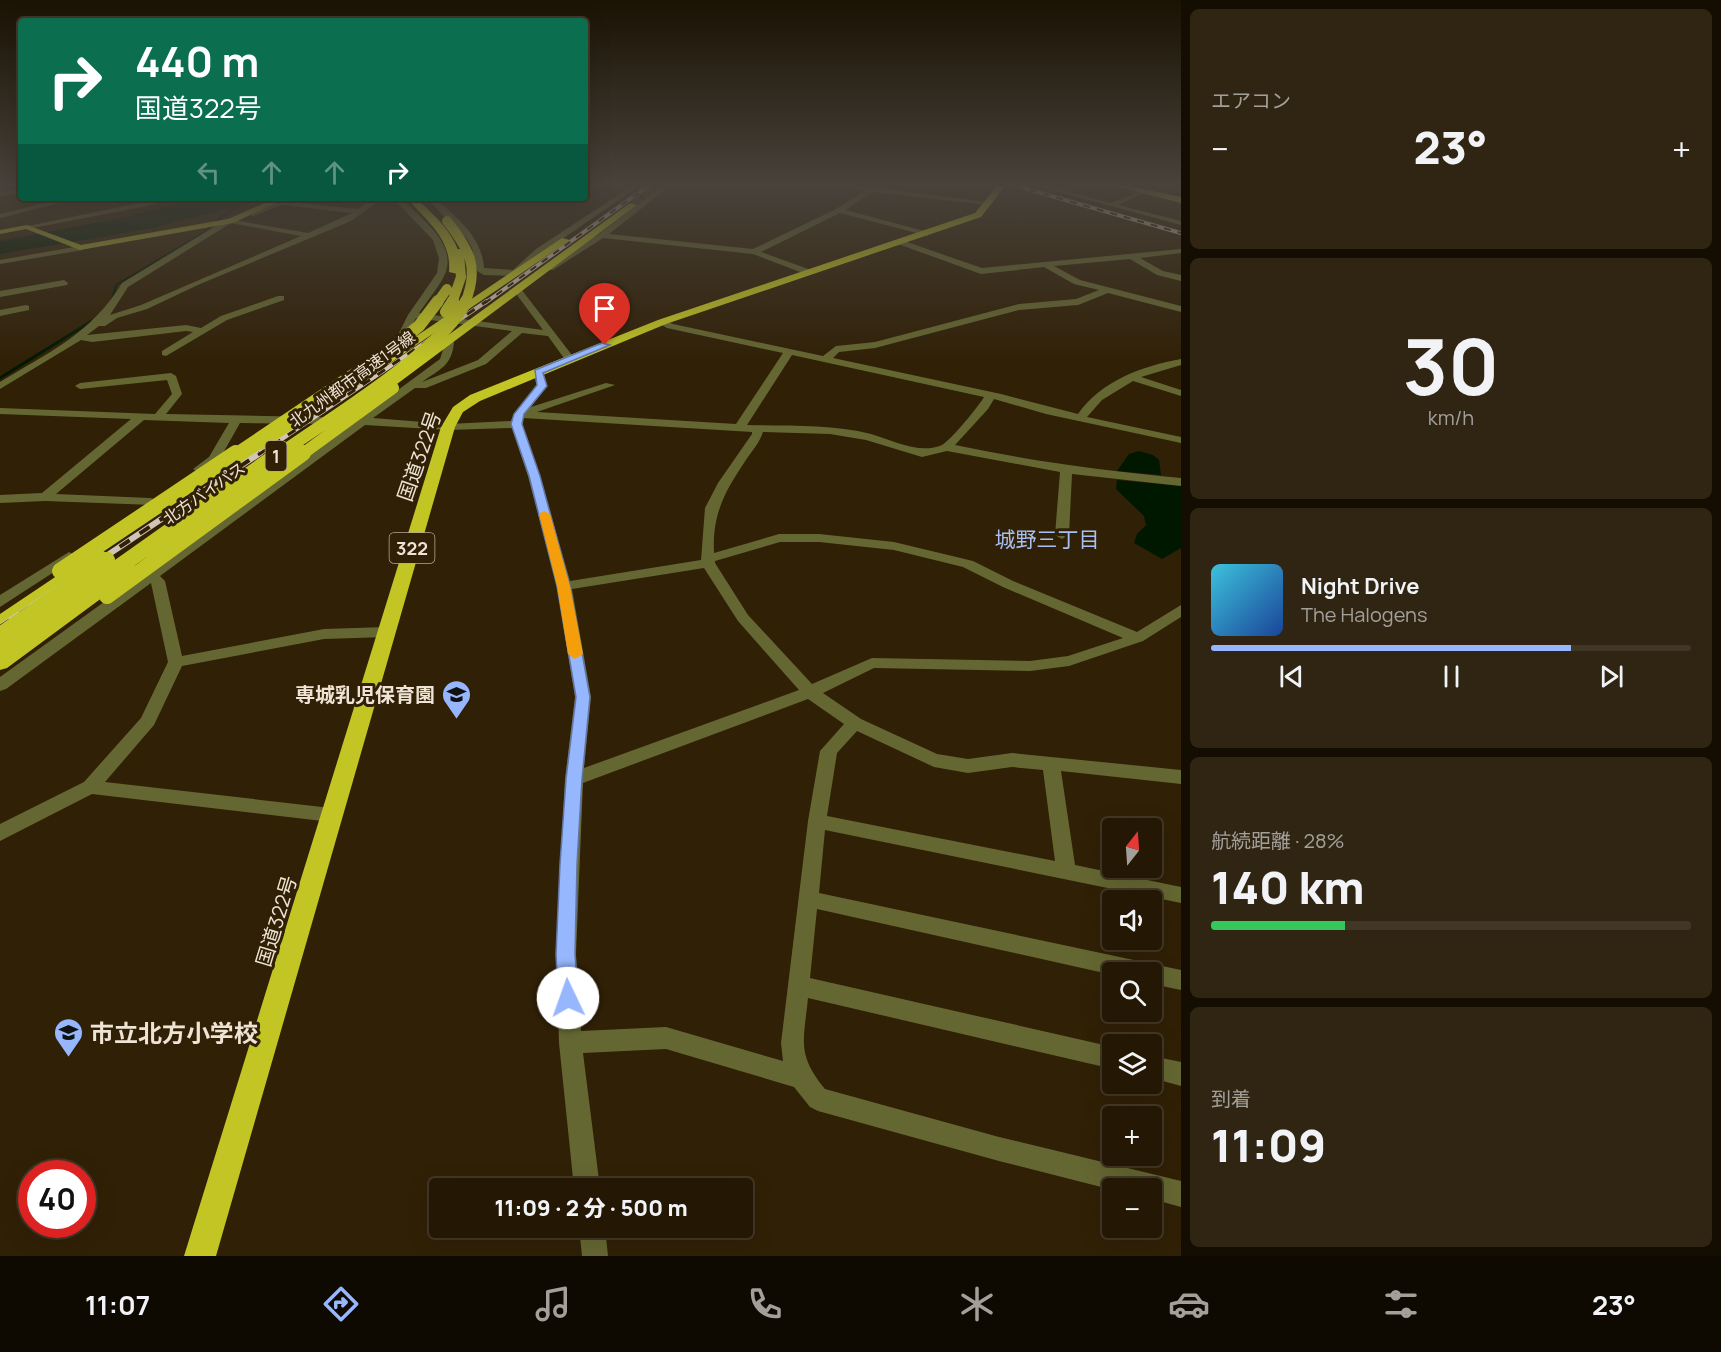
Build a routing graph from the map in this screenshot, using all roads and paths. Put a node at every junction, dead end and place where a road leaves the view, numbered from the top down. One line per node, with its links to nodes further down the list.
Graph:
1 (72, 245): 18 (main road)
2 (92, 245): 18 (main road)
3 (191, 245): 44 (street)
4 (286, 245): 44 (street)
5 (438, 245): 37 (street)
6 (450, 245): 85 (highway, bridge)
7 (454, 245): 87 (highway, 北九州都市高速1号線 / 1, bridge)
8 (466, 245): 24 (highway, bridge)
9 (473, 245): 26 (street)
10 (549, 245): 26 (street)
11 (561, 245): 26 (highway, 北方バイパス)
12 (576, 245): 27 (highway, 北方バイパス)
13 (588, 245): 27 (street)
14 (684, 245): 20 (street)
15 (769, 245): 20 (street)
16 (893, 245): 25 (highway, 国道322号 / 322)
17 (908, 245): 23 (street)
18 (78, 247): 22 (street)
19 (1181, 251): 21 (street)
20 (754, 252): 25 (street)
21 (1130, 255): 23 (street); 28 (street)
22 (0, 262)
23 (1044, 264): 30 (street)
24 (474, 269): 89 (highway, 北九州都市高速1号線 / 1, bridge); 92 (highway, bridge)
25 (808, 272): 39 (highway, 国道322号 / 322)
26 (515, 273): 38 (highway, 北方バイパス)
27 (540, 275): 31 (highway, 北方バイパス)
28 (1181, 278)
29 (64, 283): 32 (street)
30 (1107, 290): 35 (street); 50 (street)
31 (518, 291): 40 (highway, 北方バイパス); 43 (street)
32 (0, 294)
33 (281, 298): 42 (street)
34 (26, 309): 36 (street)
35 (1181, 309)
36 (0, 313)
37 (413, 315): 38 (street); 48 (street)
38 (446, 319): 40 (street); 48 (highway, 北方バイパス)
39 (662, 322): 46 (street); 49 (highway, 国道322号 / 322)
40 (474, 323): 41 (street); 45 (highway, 北方バイパス)
41 (519, 330): 43 (street); 54 (street)
42 (202, 331): 44 (street); 47 (street)
43 (551, 334): 49 (street)
44 (80, 335): 56 (street)
45 (448, 342): 54 (street); 67 (highway, 北方バイパス)
46 (789, 352): 50 (street); 70 (street)
47 (166, 353)
48 (394, 354): 66 (highway, 北方バイパス)
49 (570, 359): 52 (highway, 国道322号 / 322)
50 (826, 359): 59 (street)
51 (1181, 362): 53 (street)
52 (538, 372): 63 (street); 69 (highway, 国道322号 / 322)
53 (1132, 378): 58 (street); 64 (street)
54 (412, 385): 68 (street)
55 (610, 385): 63 (street)
56 (0, 386)
57 (80, 386): 62 (street)
58 (1181, 393)
59 (990, 395): 64 (street); 73 (street)
60 (0, 411): 61 (street)
61 (141, 417): 62 (street); 76 (street)
62 (157, 418): 65 (street)
63 (518, 419): 69 (street); 70 (street); 82 (street)
64 (1080, 419): 72 (street)
65 (237, 420): 66 (street); 78 (street)
66 (298, 420): 67 (street); 85 (highway, 北方バイパス)
67 (338, 421): 68 (street); 91 (highway, 北方バイパス)
68 (362, 421): 69 (street); 81 (street)
69 (448, 428): 86 (highway, 国道322号 / 322)
70 (739, 428): 71 (street)
71 (757, 428): 73 (street); 80 (street)
72 (1181, 440)
73 (947, 447): 74 (street)
74 (1066, 469): 75 (street); 79 (street)
75 (1181, 482)
76 (45, 497): 77 (street); 78 (street)
77 (0, 499)
78 (150, 502): 83 (street)
79 (1062, 535)
80 (708, 561): 82 (street); 88 (street); 94 (street)
81 (152, 576): 90 (street); 93 (street)
82 (564, 586): 98 (street)
83 (0, 602)
84 (1181, 610): 88 (street)
85 (0, 620)
86 (386, 632): 90 (street); 100 (highway, 国道322号 / 322)
87 (0, 635)
88 (1138, 638): 94 (street)
89 (0, 651)
90 (176, 662): 99 (street)
91 (0, 664)
92 (0, 671)
93 (0, 685)
94 (810, 692): 95 (street); 98 (street)
95 (855, 723): 96 (street); 101 (street)
96 (1051, 764): 97 (street); 103 (street)
97 (1181, 777)
98 (574, 779): 110 (street)
99 (90, 787): 100 (street); 102 (street)
100 (331, 815): 118 (highway, 国道322号 / 322)
101 (817, 821): 103 (street); 105 (street)
102 (0, 833)
103 (1066, 872): 104 (street)
104 (1181, 895)
105 (809, 899): 106 (street); 109 (street)
106 (1102, 963)
107 (1162, 976): 108 (street)
108 (1181, 980)
109 (800, 986): 111 (street); 114 (street)
110 (570, 1043): 114 (street); 115 (street)
111 (1102, 1055)
112 (1162, 1069): 113 (street)
113 (1181, 1074)
114 (799, 1077): 116 (street)
115 (586, 1178)
116 (1181, 1194)
117 (594, 1238): 119 (street)
118 (200, 1256)
119 (596, 1256)

